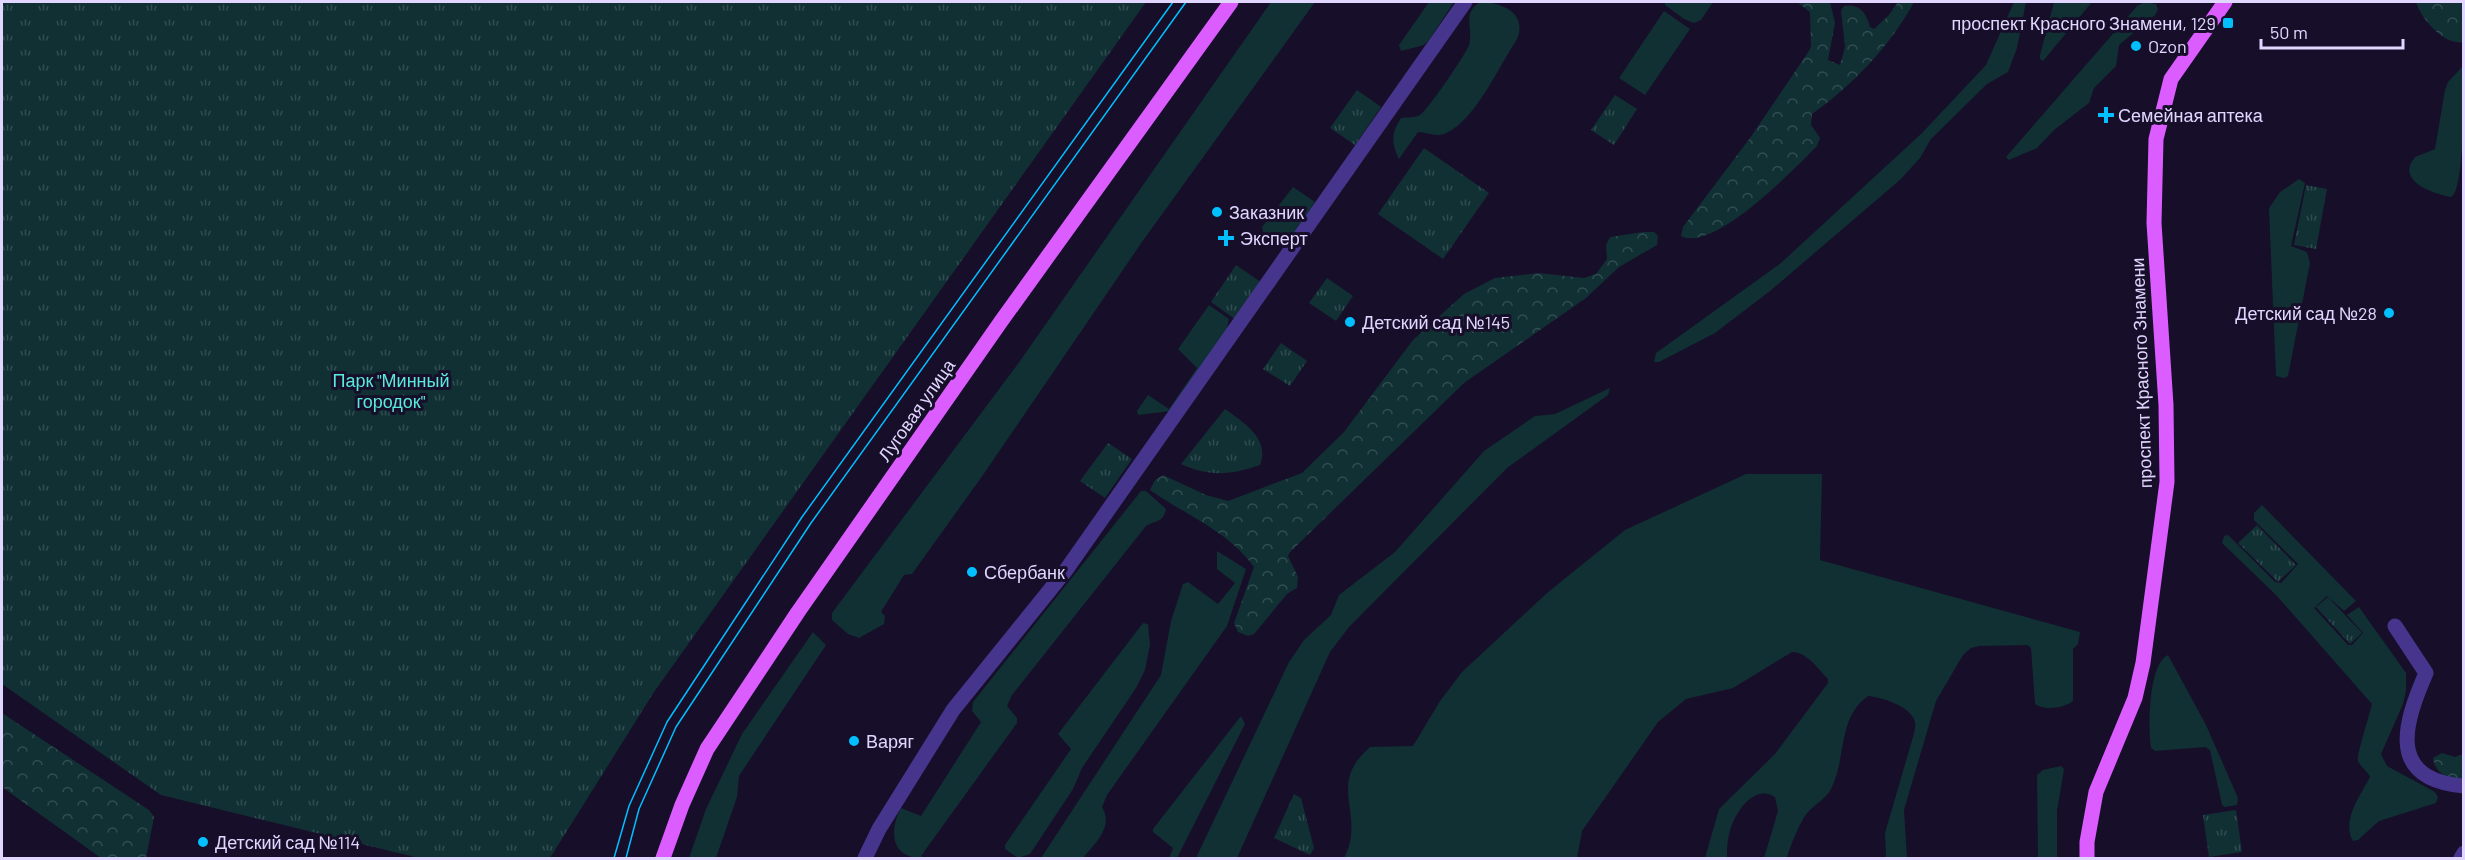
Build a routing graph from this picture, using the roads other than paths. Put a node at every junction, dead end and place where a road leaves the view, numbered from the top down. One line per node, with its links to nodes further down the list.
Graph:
1 (1232, 2): 7 (main road, Луговая улица)
2 (1465, 2): 8 (street)
3 (2225, 2): 9 (main road, проспект Красного Знамени)
4 (2396, 626): 5 (street)
5 (2463, 786)
6 (2463, 853): 10 (street)
7 (663, 858)
8 (865, 858)
9 (2087, 858)
10 (2461, 858)

